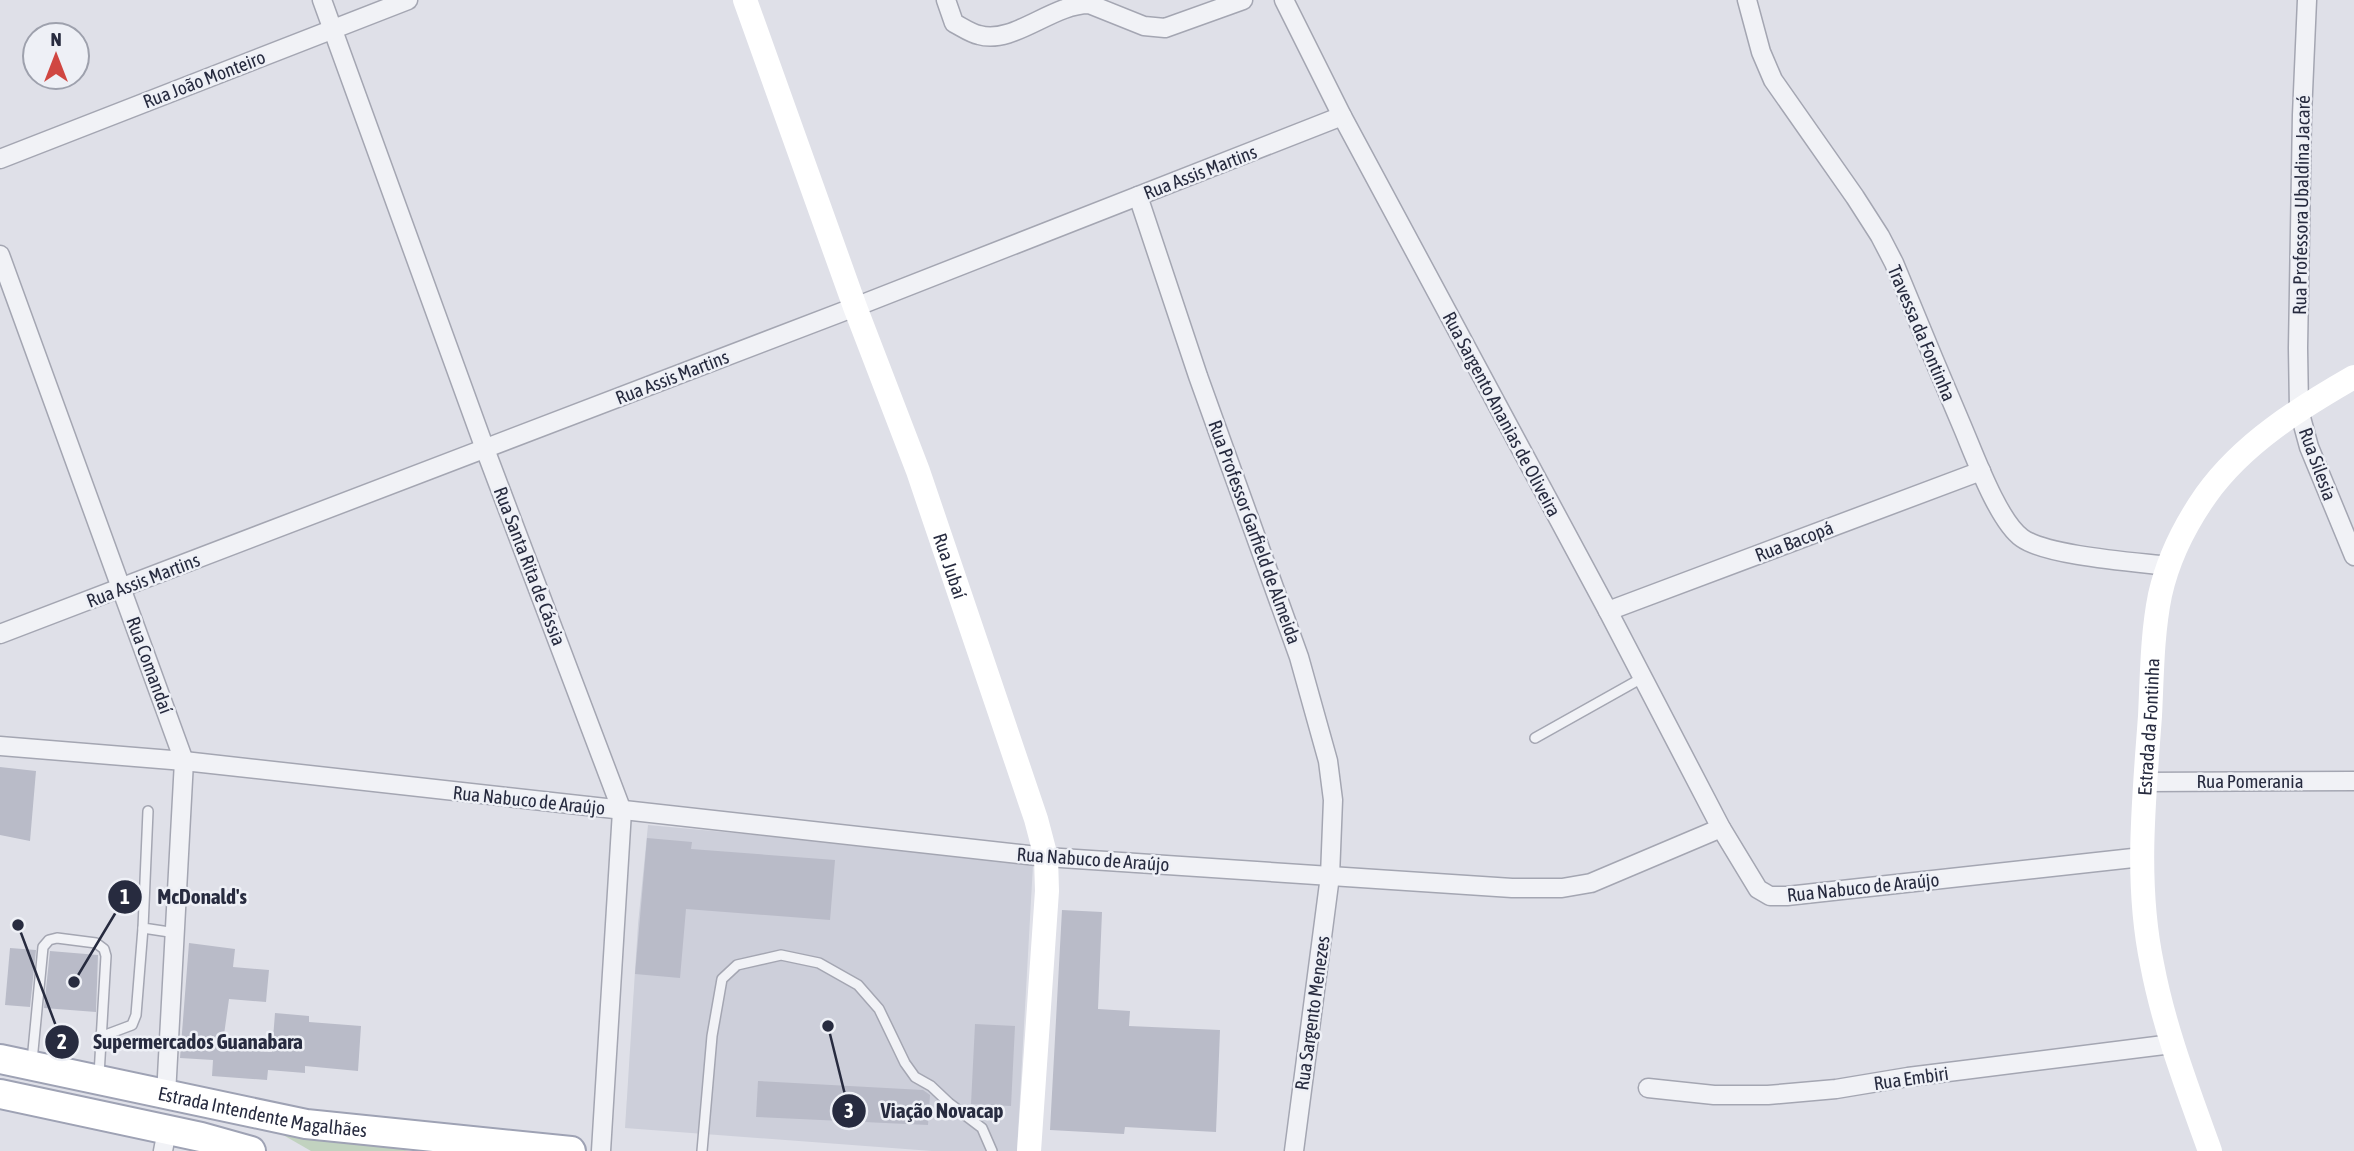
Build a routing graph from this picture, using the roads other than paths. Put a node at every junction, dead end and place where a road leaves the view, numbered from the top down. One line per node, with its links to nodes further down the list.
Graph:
1 (322, 0): 9 (street, Rua Santa Rita de Cássia)
2 (408, 0): 9 (street, Rua João Monteiro)
3 (745, 0): 14 (street, Rua Jubaí)
4 (946, 0): 5 (street)
5 (1243, 0)
6 (1283, 0): 10 (street, Rua Sargento Ananias de Oliveira)
7 (1747, 0): 18 (street, Travessa da Fontinha)
8 (2307, 0): 16 (street, Rua Professora Ubaldina Jacaré)
9 (332, 30): 11 (street, Rua João Monteiro); 17 (street, Rua Santa Rita de Cássia)
10 (1342, 116): 12 (street, Rua Assis Martins); 22 (street, Rua Sargento Ananias de Oliveira)
11 (0, 159)
12 (1138, 196): 14 (street, Rua Assis Martins); 35 (street, Rua Professor Garfield de Almeida)
13 (0, 255): 21 (street, Rua Comandaí)
14 (855, 307): 17 (street, Rua Assis Martins); 33 (street, Rua Jubaí)
15 (2354, 377): 16 (street, Estrada da Fontinha)
16 (2299, 410): 19 (street, Rua Silesia); 20 (street, Estrada da Fontinha)
17 (485, 449): 21 (street, Rua Assis Martins); 31 (street, Rua Santa Rita de Cássia)
18 (1981, 471): 20 (street, Travessa da Fontinha); 22 (street, Rua Bacopá)
19 (2354, 556)
20 (2168, 566): 29 (street, Estrada da Fontinha)
21 (122, 587): 23 (street, Rua Assis Martins); 27 (street, Rua Comandaí)
22 (1608, 611): 24 (street, Rua Sargento Ananias de Oliveira)
23 (0, 634)
24 (1642, 678): 25 (lane); 32 (street, Rua Sargento Ananias de Oliveira)
25 (1535, 738)
26 (0, 746): 27 (street, Rua Nabuco de Araújo)
27 (184, 761): 31 (street, Rua Nabuco de Araújo); 37 (street, Rua Comandaí)
28 (2354, 781): 29 (street, Rua Pomerania)
29 (2145, 782): 34 (street, Estrada da Fontinha)
30 (148, 811): 36 (lane)
31 (622, 811): 33 (street, Rua Nabuco de Araújo); 50 (street, Rua Santa Rita de Cássia)
32 (1721, 828): 34 (street, Rua Nabuco de Araújo); 35 (street, Rua Nabuco de Araújo)
33 (1046, 857): 35 (street, Rua Nabuco de Araújo); 53 (street, Rua Jubaí)
34 (2142, 857): 39 (street, Estrada da Fontinha)
35 (1330, 876): 54 (street, Rua Sargento Menezes)
36 (143, 928): 37 (lane); 38 (lane)
37 (176, 933): 45 (street, Rua Comandaí)
38 (100, 1037): 41 (lane); 42 (lane)
39 (2172, 1044): 43 (street, Rua Embiri); 55 (street, Estrada da Fontinha)
40 (0, 1059): 41 (main road, Estrada Intendente Magalhães)
41 (32, 1066): 42 (main road, Estrada Intendente Magalhães)
42 (98, 1080): 45 (main road, Estrada Intendente Magalhães)
43 (1648, 1088)
44 (0, 1094): 46 (main road, Estrada Intendente Magalhães)
45 (166, 1095): 47 (main road, Estrada Intendente Magalhães)
46 (165, 1140): 48 (main road, Estrada Intendente Magalhães)
47 (453, 1145): 49 (main road, Estrada Intendente Magalhães)
48 (251, 1151)
49 (570, 1151)
50 (601, 1151)
51 (702, 1151): 52 (lane)
52 (992, 1151)
53 (1029, 1151)
54 (1294, 1151)
55 (2210, 1151)

